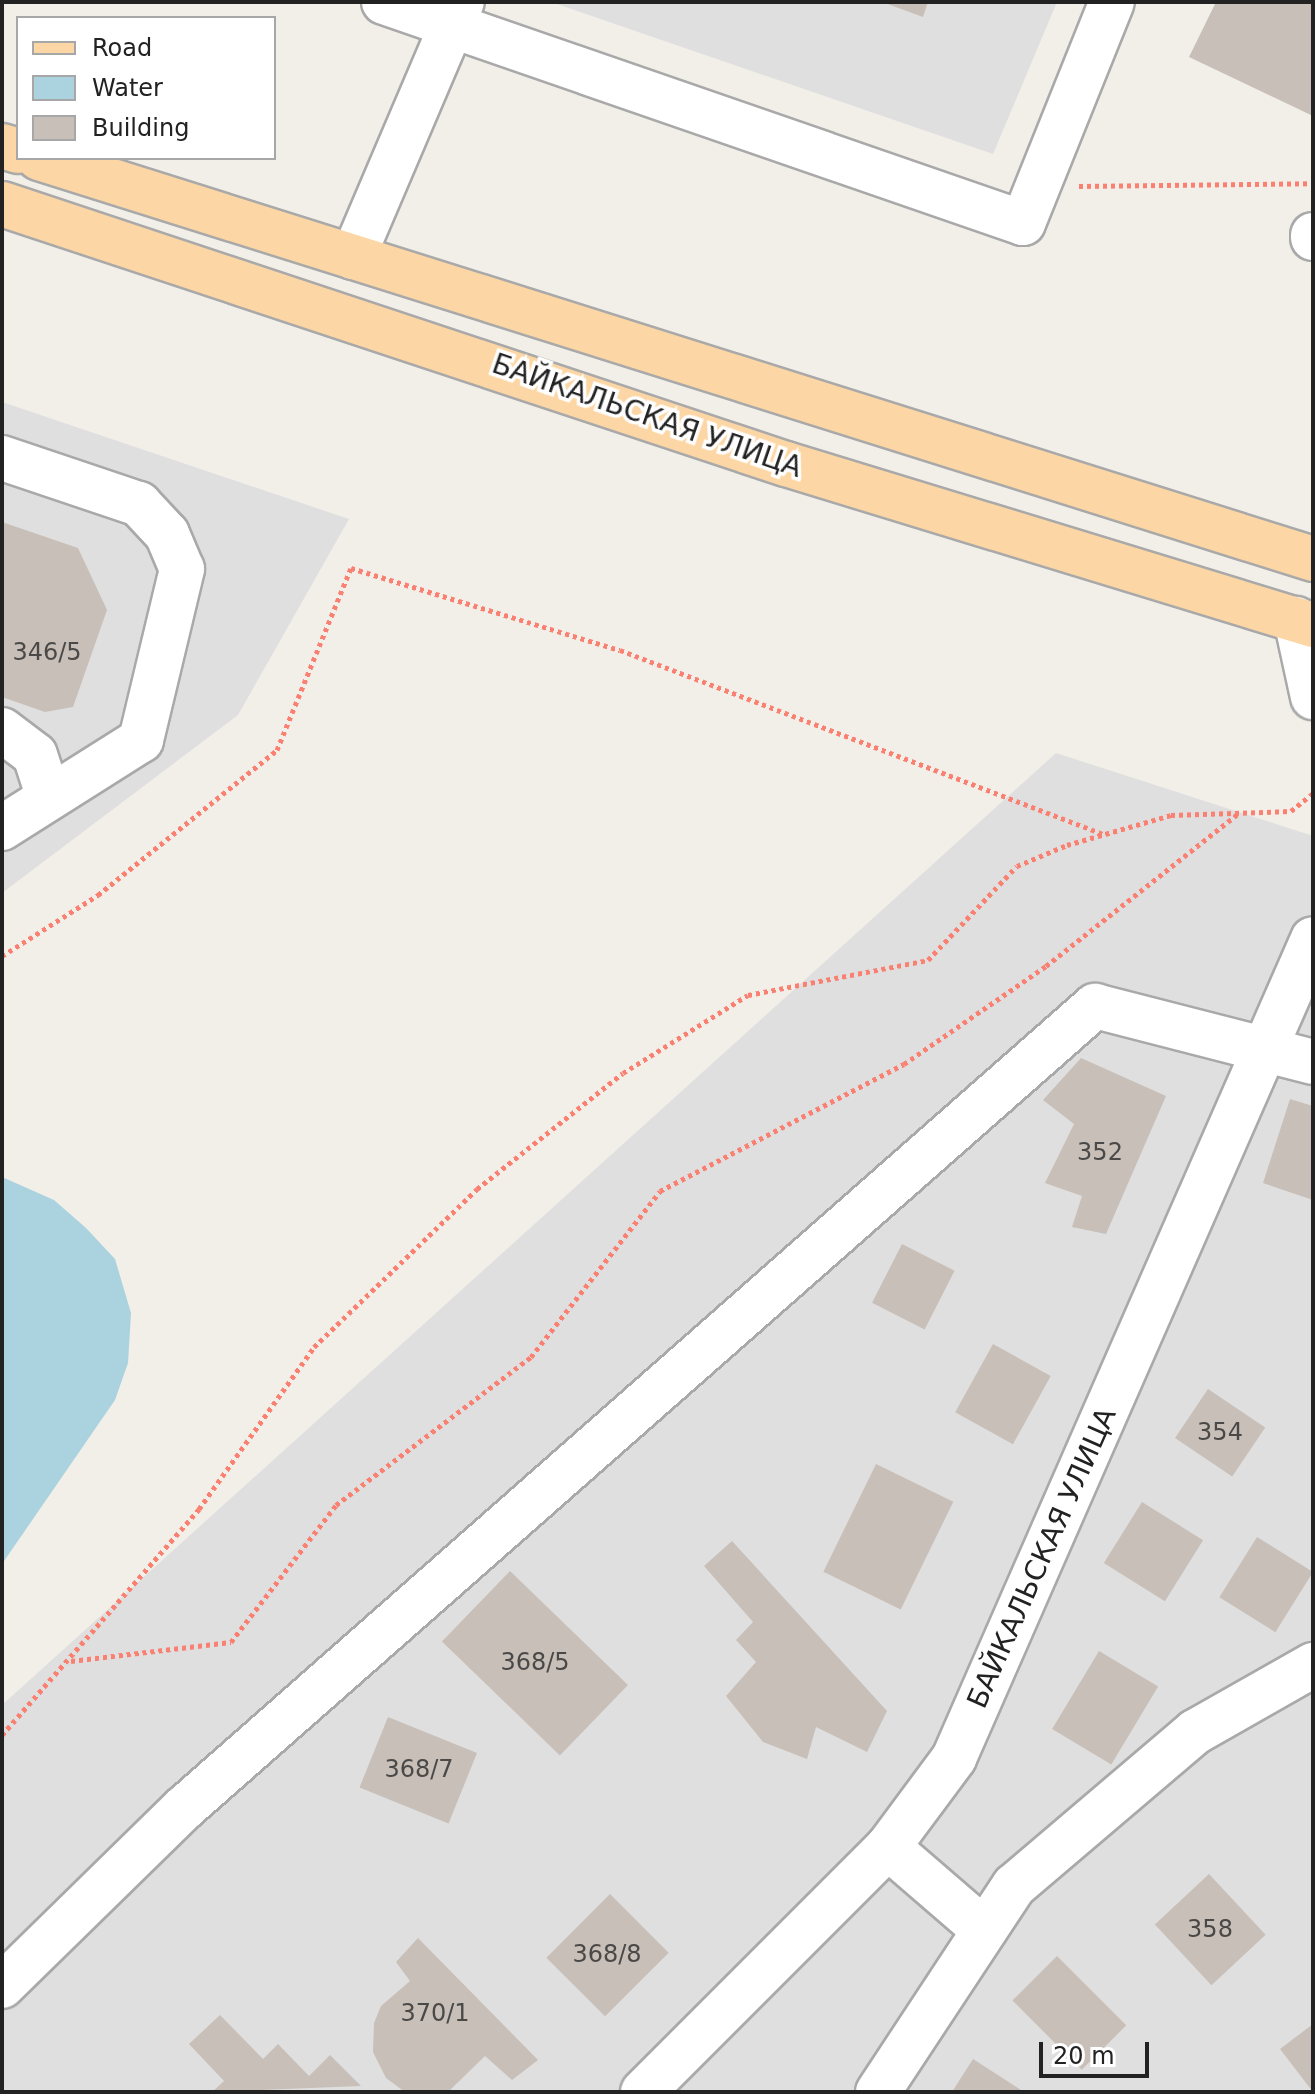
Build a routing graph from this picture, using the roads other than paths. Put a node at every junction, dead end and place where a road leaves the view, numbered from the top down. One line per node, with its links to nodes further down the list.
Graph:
1 (384, 2): 3 (street)
2 (1112, 2): 3 (street)
3 (458, 14): 6 (street)
4 (45, 160): 6 (main road)
5 (2, 204): 9 (main road, БАЙКАЛЬСКАЯ УЛИЦА)
6 (353, 257): 8 (main road)
7 (2, 458): 12 (street)
8 (1313, 559)
9 (1304, 622): 10 (street, БАЙКАЛЬСКАЯ УЛИЦА)
10 (1313, 697)
11 (2, 730): 12 (street)
12 (48, 795): 13 (street)
13 (2, 828)
14 (1308, 964): 15 (street, БАЙКАЛЬСКАЯ УЛИЦА)
15 (1268, 1046): 16 (street); 18 (street, БАЙКАЛЬСКАЯ УЛИЦА); 20 (street)
16 (1313, 1062)
17 (1313, 1665): 19 (street)
18 (888, 1847): 19 (street); 21 (street, БАЙКАЛЬСКАЯ УЛИЦА)
19 (984, 1930): 22 (street)
20 (2, 1986)
21 (643, 2092)
22 (878, 2092)

